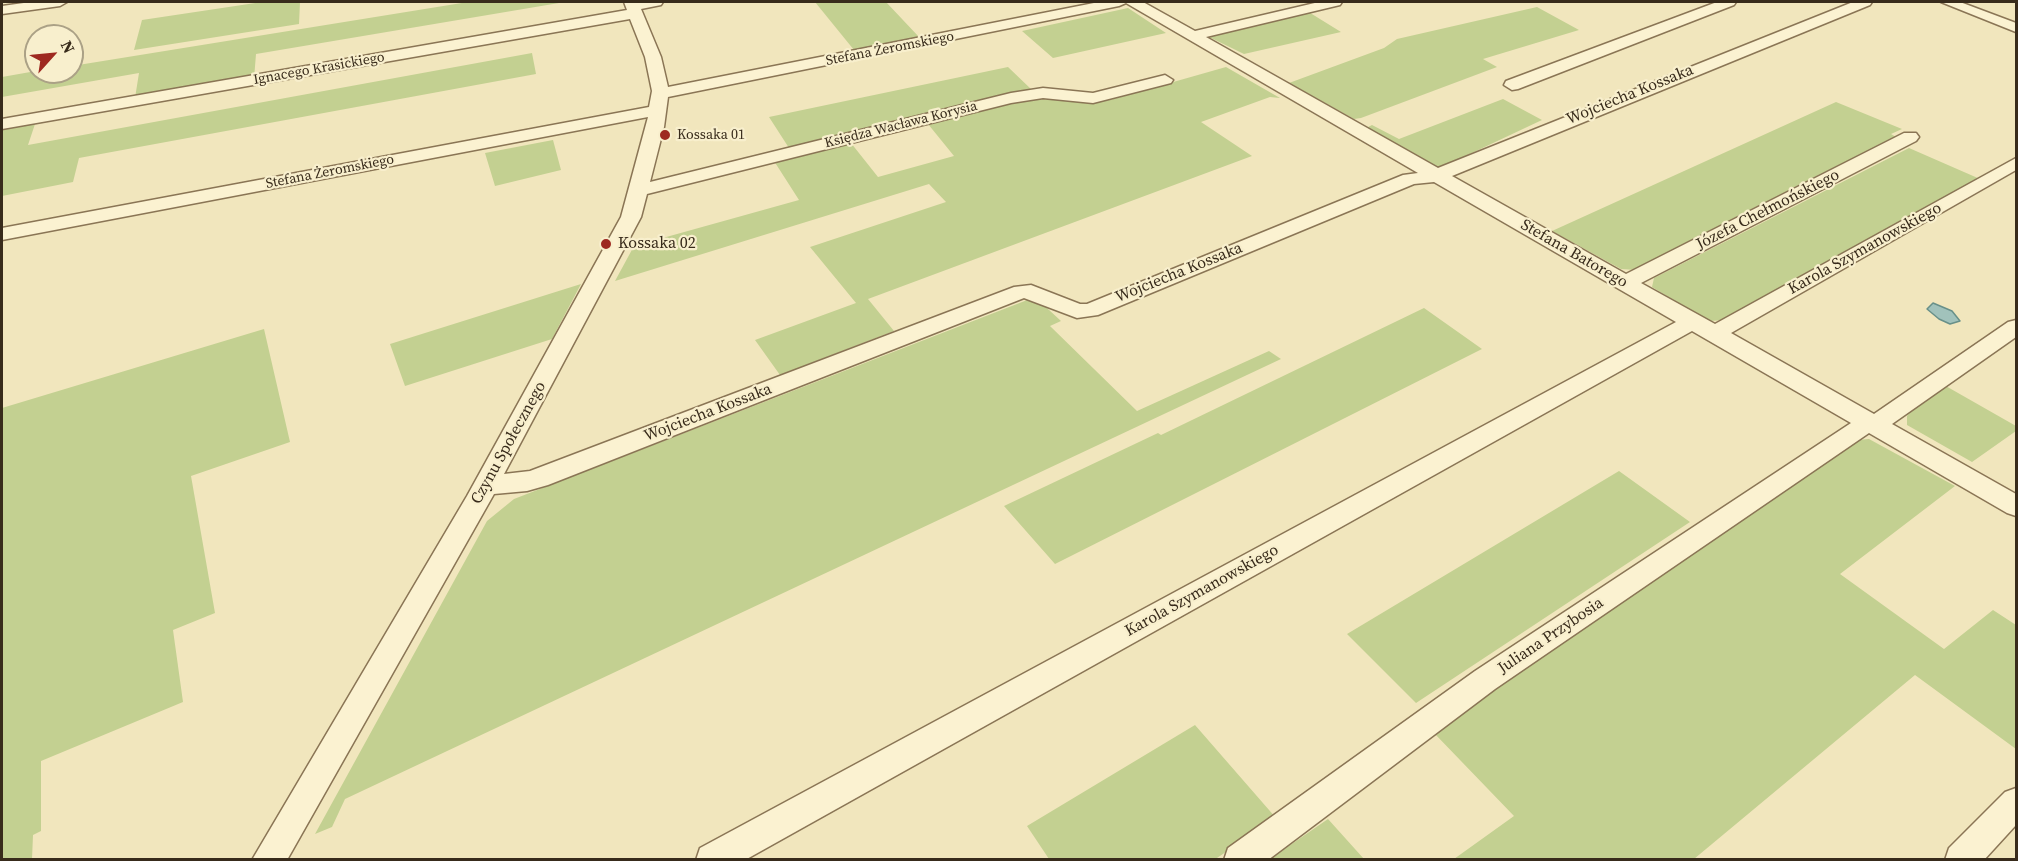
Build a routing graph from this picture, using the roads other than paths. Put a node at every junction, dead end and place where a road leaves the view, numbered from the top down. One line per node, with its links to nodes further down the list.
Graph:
1 (60, 2): 10 (street)
2 (656, 2): 9 (street, Ignacego Krasickiego)
3 (1119, 2): 15 (street, Stefana Żeromskiego)
4 (1133, 2): 12 (street, Stefana Batorego)
5 (1335, 2): 12 (street)
6 (1729, 2): 14 (street)
7 (1864, 2): 19 (street, Wojciecha Kossaka)
8 (1948, 2): 11 (street)
9 (633, 7): 15 (street, Czynu Społecznego); 16 (street, Ignacego Krasickiego)
10 (2, 10)
11 (2016, 28)
12 (1193, 36): 19 (street, Stefana Batorego)
13 (1165, 80): 20 (street, Księdza Wacława Korysia)
14 (1512, 85)
15 (659, 102): 20 (street, Czynu Społecznego); 21 (street, Stefana Żeromskiego)
16 (2, 124)
17 (1910, 137): 22 (street, Józefa Chełmońskiego)
18 (2016, 163): 24 (street, Karola Szymanowskiego)
19 (1435, 176): 22 (street, Stefana Batorego); 26 (street, Wojciecha Kossaka)
20 (639, 190): 26 (street, Czynu Społecznego)
21 (2, 234)
22 (1625, 283): 24 (street, Stefana Batorego)
23 (2016, 327): 25 (street, Juliana Przybosia)
24 (1703, 328): 25 (street, Stefana Batorego); 30 (street, Karola Szymanowskiego)
25 (1871, 423): 27 (street, Stefana Batorego); 31 (street, Juliana Przybosia)
26 (487, 485): 29 (street, Czynu Społecznego)
27 (2016, 506)
28 (2016, 803): 32 (street)
29 (268, 860)
30 (712, 860)
31 (1239, 860)
32 (1960, 860)

